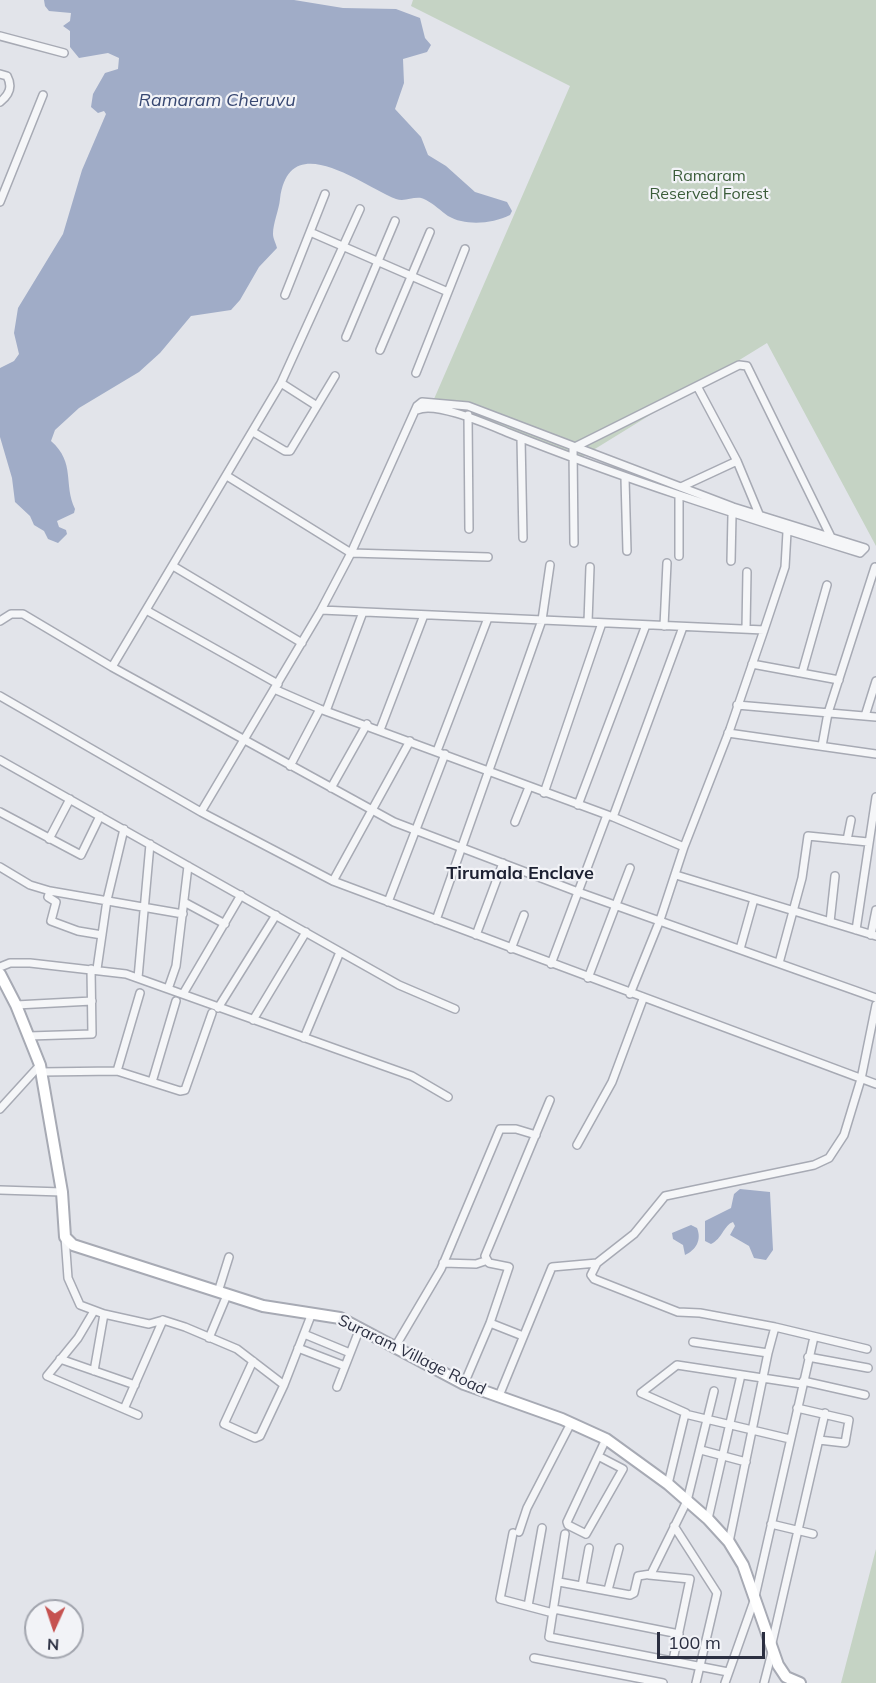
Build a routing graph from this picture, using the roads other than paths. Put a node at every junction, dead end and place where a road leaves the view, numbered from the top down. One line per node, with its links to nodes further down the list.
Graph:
1 (0, 36): 2 (street)
2 (64, 53)
3 (0, 74): 5 (street)
4 (43, 95): 7 (street)
5 (0, 102)
6 (325, 194): 10 (street)
7 (0, 202)
8 (360, 209): 12 (street)
9 (396, 221): 14 (street)
10 (310, 232): 12 (street); 17 (street)
11 (430, 232): 15 (street)
12 (342, 247): 14 (street); 22 (street)
13 (465, 249): 16 (street)
14 (378, 262): 15 (street); 18 (street)
15 (411, 277): 16 (street); 19 (street)
16 (448, 292): 20 (street)
17 (285, 295)
18 (346, 338)
19 (380, 350)
20 (416, 374)
21 (335, 376): 24 (street)
22 (281, 383): 24 (street); 28 (street)
23 (697, 386): 30 (street); 32 (street); 41 (street)
24 (317, 406): 28 (street)
25 (468, 406): 26 (street); 27 (street); 30 (street)
26 (417, 410): 27 (street); 46 (street)
27 (468, 417): 29 (street); 39 (street)
28 (253, 432): 33 (street)
29 (521, 438): 31 (street); 42 (street)
30 (573, 448): 31 (street); 35 (street)
31 (572, 458): 34 (street); 43 (street)
32 (737, 461): 35 (street); 37 (street)
33 (227, 476): 46 (street); 52 (street)
34 (625, 478): 36 (street); 45 (street)
35 (681, 487): 37 (street)
36 (678, 497): 38 (street); 47 (street)
37 (759, 514): 41 (street)
38 (732, 515): 40 (street); 49 (street)
39 (469, 529)
40 (787, 532): 44 (street); 70 (street)
41 (831, 536): 44 (street); 44 (street)
42 (523, 537)
43 (574, 543)
44 (834, 545)
45 (627, 550)
46 (351, 553): 48 (street); 58 (street)
47 (679, 556)
48 (488, 557)
49 (730, 561)
50 (667, 562): 67 (street)
51 (550, 565): 62 (street)
52 (173, 566): 57 (street); 71 (street)
53 (590, 567): 64 (street)
54 (875, 567): 75 (street)
55 (747, 572): 69 (street)
56 (827, 585): 74 (street)
57 (146, 610): 73 (street); 77 (street)
58 (321, 610): 59 (street); 71 (street)
59 (363, 612): 60 (street); 80 (street)
60 (424, 615): 61 (street); 85 (street)
61 (488, 618): 62 (street); 90 (street)
62 (542, 620): 64 (street); 95 (street)
63 (0, 621): 73 (street)
64 (588, 622): 65 (street)
65 (602, 623): 66 (street); 98 (street)
66 (646, 625): 67 (street); 101 (street)
67 (664, 626): 68 (street)
68 (682, 627): 69 (street); 106 (street)
69 (746, 629): 70 (street)
70 (764, 630): 72 (street)
71 (302, 642): 77 (street)
72 (752, 664): 74 (street); 79 (street)
73 (112, 667): 87 (street)
74 (801, 673): 75 (street)
75 (839, 680): 81 (street)
76 (876, 681): 82 (street)
77 (276, 686): 80 (street); 87 (street)
78 (0, 696): 104 (street)
79 (737, 705): 81 (street); 86 (street)
80 (323, 710): 84 (street); 94 (street)
81 (828, 713): 82 (street); 89 (street)
82 (866, 716): 83 (street)
83 (876, 717)
84 (367, 724): 85 (street); 97 (street)
85 (381, 730): 88 (street)
86 (728, 733): 89 (street); 116 (street)
87 (244, 740): 94 (street); 104 (street)
88 (410, 741): 90 (street); 102 (street)
89 (822, 746): 92 (street)
90 (437, 752): 91 (street)
91 (445, 754): 95 (street); 110 (street)
92 (876, 754)
93 (0, 759): 100 (street)
94 (290, 766): 97 (street)
95 (490, 772): 96 (street); 115 (street)
96 (529, 787): 98 (street); 108 (street)
97 (331, 788): 102 (street)
98 (544, 793): 101 (street)
99 (876, 797): 113 (street)
100 (70, 799): 105 (street); 111 (street)
101 (578, 805): 106 (street)
102 (373, 811): 110 (street); 123 (street)
103 (0, 812): 111 (street)
104 (201, 812): 123 (street)
105 (100, 816): 109 (street); 111 (street)
106 (610, 816): 116 (street); 125 (street)
107 (850, 820): 112 (street)
108 (515, 822)
109 (124, 829): 114 (street); 128 (street)
110 (416, 830): 115 (street); 130 (street)
111 (49, 839)
112 (847, 840): 113 (street); 134 (street)
113 (868, 842): 142 (street)
114 (150, 844): 118 (street); 132 (street)
115 (462, 847): 117 (street); 138 (street)
116 (684, 847): 121 (street)
117 (503, 863): 125 (street); 145 (street)
118 (188, 866): 126 (street); 129 (street)
119 (0, 867): 124 (street)
120 (630, 868): 131 (street)
121 (676, 875): 127 (street); 139 (street)
122 (835, 876): 140 (street)
123 (333, 881): 130 (street)
124 (50, 891): 128 (street); 144 (street)
125 (578, 892): 131 (street); 151 (street)
126 (241, 895): 136 (street); 141 (street)
127 (754, 899): 134 (street); 148 (street)
128 (107, 900): 132 (street); 144 (street)
129 (184, 902): 135 (street); 141 (street)
130 (388, 902): 138 (street)
131 (616, 905): 139 (street); 156 (street)
132 (145, 907): 135 (street); 155 (street)
133 (876, 910): 146 (street)
134 (794, 911): 140 (street); 150 (street)
135 (183, 914): 157 (street)
136 (276, 915): 143 (street); 168 (street)
137 (524, 915): 147 (street)
138 (436, 920): 145 (street)
139 (660, 920): 148 (street); 160 (street)
140 (830, 922): 142 (street)
141 (225, 924): 159 (street)
142 (856, 930): 146 (street)
143 (306, 932): 149 (street); 169 (street)
144 (102, 935): 153 (street)
145 (476, 935): 147 (street)
146 (873, 935)
147 (511, 949): 151 (street)
148 (740, 949): 150 (street)
149 (340, 952): 167 (street); 171 (street)
150 (779, 963): 161 (street)
151 (551, 964): 156 (street)
152 (0, 967): 153 (street)
153 (94, 969): 155 (street); 163 (street)
154 (0, 974): 165 (main road)
155 (138, 978): 157 (street)
156 (588, 978): 160 (street)
157 (168, 989): 159 (street)
158 (140, 993): 173 (street)
159 (183, 994): 168 (street)
160 (630, 994): 162 (street)
161 (876, 998)
162 (643, 999): 174 (street); 181 (street)
163 (92, 1001): 165 (street); 170 (street)
164 (176, 1001): 175 (street)
165 (16, 1005): 170 (main road)
166 (876, 1005): 174 (street)
167 (455, 1009)
168 (215, 1011): 169 (street); 175 (street)
169 (253, 1020): 171 (street)
170 (29, 1036): 172 (main road)
171 (304, 1038): 177 (street)
172 (41, 1068): 173 (street); 179 (street); 183 (main road)
173 (117, 1071): 175 (street)
174 (861, 1079): 176 (street); 188 (street)
175 (152, 1082)
176 (876, 1084)
177 (448, 1097)
178 (550, 1100): 180 (street)
179 (0, 1109)
180 (536, 1135): 186 (street); 187 (street)
181 (576, 1145)
182 (0, 1190): 183 (street)
183 (62, 1192): 184 (main road)
184 (65, 1237): 189 (main road, Suraram Village Road); 190 (street)
185 (229, 1257): 189 (street)
186 (485, 1261): 187 (street); 194 (street)
187 (443, 1263): 202 (street)
188 (597, 1263): 195 (street); 198 (street)
189 (222, 1293): 191 (main road, Suraram Village Road); 200 (street)
190 (93, 1311): 192 (street); 208 (street)
191 (312, 1313): 196 (main road, Suraram Village Road); 197 (street)
192 (104, 1314): 193 (street); 212 (street)
193 (163, 1320): 200 (street); 216 (street)
194 (490, 1323): 198 (street); 217 (street)
195 (775, 1327): 199 (street); 206 (street)
196 (360, 1328): 202 (main road, Suraram Village Road); 205 (street)
197 (304, 1334): 203 (street); 205 (street)
198 (524, 1336): 222 (street)
199 (814, 1337): 204 (street); 207 (street)
200 (209, 1338): 209 (street)
201 (693, 1342): 206 (street)
202 (395, 1347): 217 (main road, Suraram Village Road)
203 (298, 1348): 210 (street); 218 (street)
204 (867, 1349)
205 (350, 1353): 210 (street)
206 (768, 1353): 214 (street)
207 (808, 1357): 211 (street); 215 (street)
208 (60, 1359): 212 (street); 223 (street)
209 (253, 1361): 218 (street); 218 (street)
210 (345, 1366): 219 (street)
211 (868, 1368)
212 (94, 1371): 216 (street)
213 (741, 1375): 214 (street); 225 (street); 230 (street)
214 (764, 1379): 215 (street); 231 (street)
215 (802, 1383): 221 (street); 224 (street)
216 (135, 1384): 223 (street)
217 (464, 1384): 222 (main road, Suraram Village Road)
218 (284, 1385)
219 (337, 1387)
220 (714, 1391): 228 (street)
221 (865, 1395)
222 (499, 1396): 229 (main road, Suraram Village Road)
223 (124, 1408): 227 (street)
224 (796, 1408): 226 (street); 233 (street)
225 (686, 1413): 228 (street); 239 (street)
226 (825, 1413): 234 (street); 234 (street)
227 (138, 1415)
228 (709, 1419): 230 (street); 235 (street)
229 (571, 1423): 232 (main road, Suraram Village Road); 256 (street)
230 (730, 1424): 231 (street); 237 (street)
231 (753, 1430): 233 (street); 238 (street)
232 (606, 1439): 236 (street); 239 (main road, Suraram Village Road)
233 (790, 1439): 242 (street)
234 (819, 1440): 245 (street)
235 (701, 1450): 237 (street); 240 (street)
236 (598, 1456): 236 (street)
237 (723, 1456): 238 (street); 241 (street)
238 (746, 1462): 248 (street)
239 (668, 1484): 240 (main road, Suraram Village Road)
240 (687, 1501): 241 (main road, Suraram Village Road); 243 (street)
241 (708, 1519): 248 (main road, Suraram Village Road)
242 (771, 1524): 245 (street); 255 (street)
243 (674, 1526): 251 (street); 262 (street)
244 (542, 1528): 256 (street)
245 (798, 1530): 247 (street); 259 (street)
246 (565, 1534): 252 (street)
247 (813, 1534)
248 (729, 1542): 255 (main road, Suraram Village Road)
249 (589, 1548): 253 (street)
250 (619, 1548): 254 (street)
251 (649, 1575): 254 (street); 258 (street)
252 (559, 1582): 253 (street); 257 (street)
253 (582, 1586): 254 (street)
254 (608, 1590)
255 (754, 1600): 259 (main road, Suraram Village Road); 263 (street)
256 (528, 1606): 257 (street)
257 (553, 1611): 258 (street); 261 (street)
258 (679, 1634): 261 (street)
259 (771, 1650): 267 (street); 268 (main road, Suraram Village Road)
260 (534, 1658): 264 (street)
261 (673, 1660): 262 (street)
262 (700, 1665): 263 (street); 265 (street)
263 (728, 1672): 266 (street)
264 (663, 1683)
265 (696, 1683)
266 (725, 1683)
267 (764, 1683)
268 (800, 1683)

